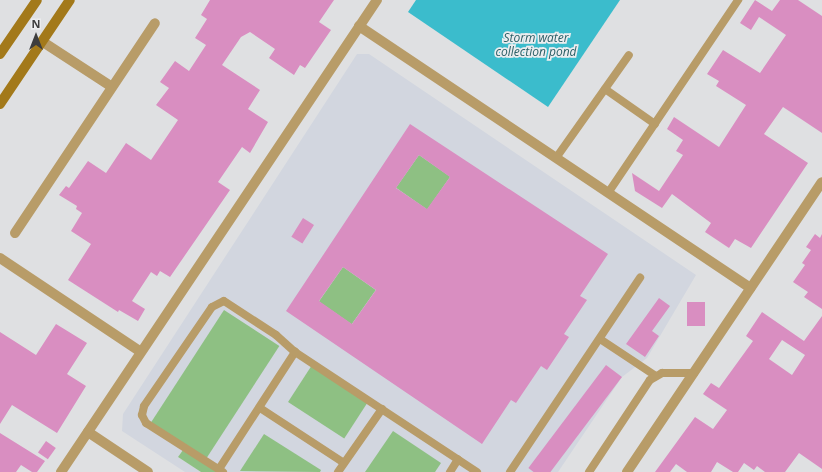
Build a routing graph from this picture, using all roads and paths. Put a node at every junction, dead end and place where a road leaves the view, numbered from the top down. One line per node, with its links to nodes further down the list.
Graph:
1 (37, 0): 8 (main road)
2 (70, 0): 7 (main road)
3 (376, 0): 6 (street)
4 (738, 0): 13 (lane)
5 (155, 23): 10 (street)
6 (359, 26): 14 (street); 22 (street)
7 (43, 42): 10 (street); 12 (main road)
8 (1, 52)
9 (629, 55): 11 (lane)
10 (112, 87): 17 (street)
11 (605, 89): 13 (lane); 14 (lane)
12 (0, 104)
13 (655, 124): 16 (lane)
14 (556, 158): 16 (street)
15 (822, 182): 20 (street)
16 (608, 193): 20 (street)
17 (15, 233)
18 (0, 258): 22 (street)
19 (640, 278): 21 (lane)
20 (750, 288): 24 (street)
21 (600, 339): 25 (lane); 37 (lane)
22 (141, 352): 28 (street)
23 (295, 352): 26 (lane); 27 (lane); 31 (lane)
24 (694, 373): 25 (lane); 39 (street)
25 (656, 376): 38 (lane)
26 (260, 408): 30 (lane); 31 (lane)
27 (382, 409): 29 (lane); 30 (lane)
28 (88, 432): 32 (street); 33 (street)
29 (458, 459): 35 (lane); 36 (lane)
30 (344, 463): 34 (lane)
31 (221, 471)
32 (60, 472)
33 (148, 472)
34 (338, 472)
35 (450, 472)
36 (477, 472)
37 (510, 472)
38 (589, 472)
39 (627, 472)

